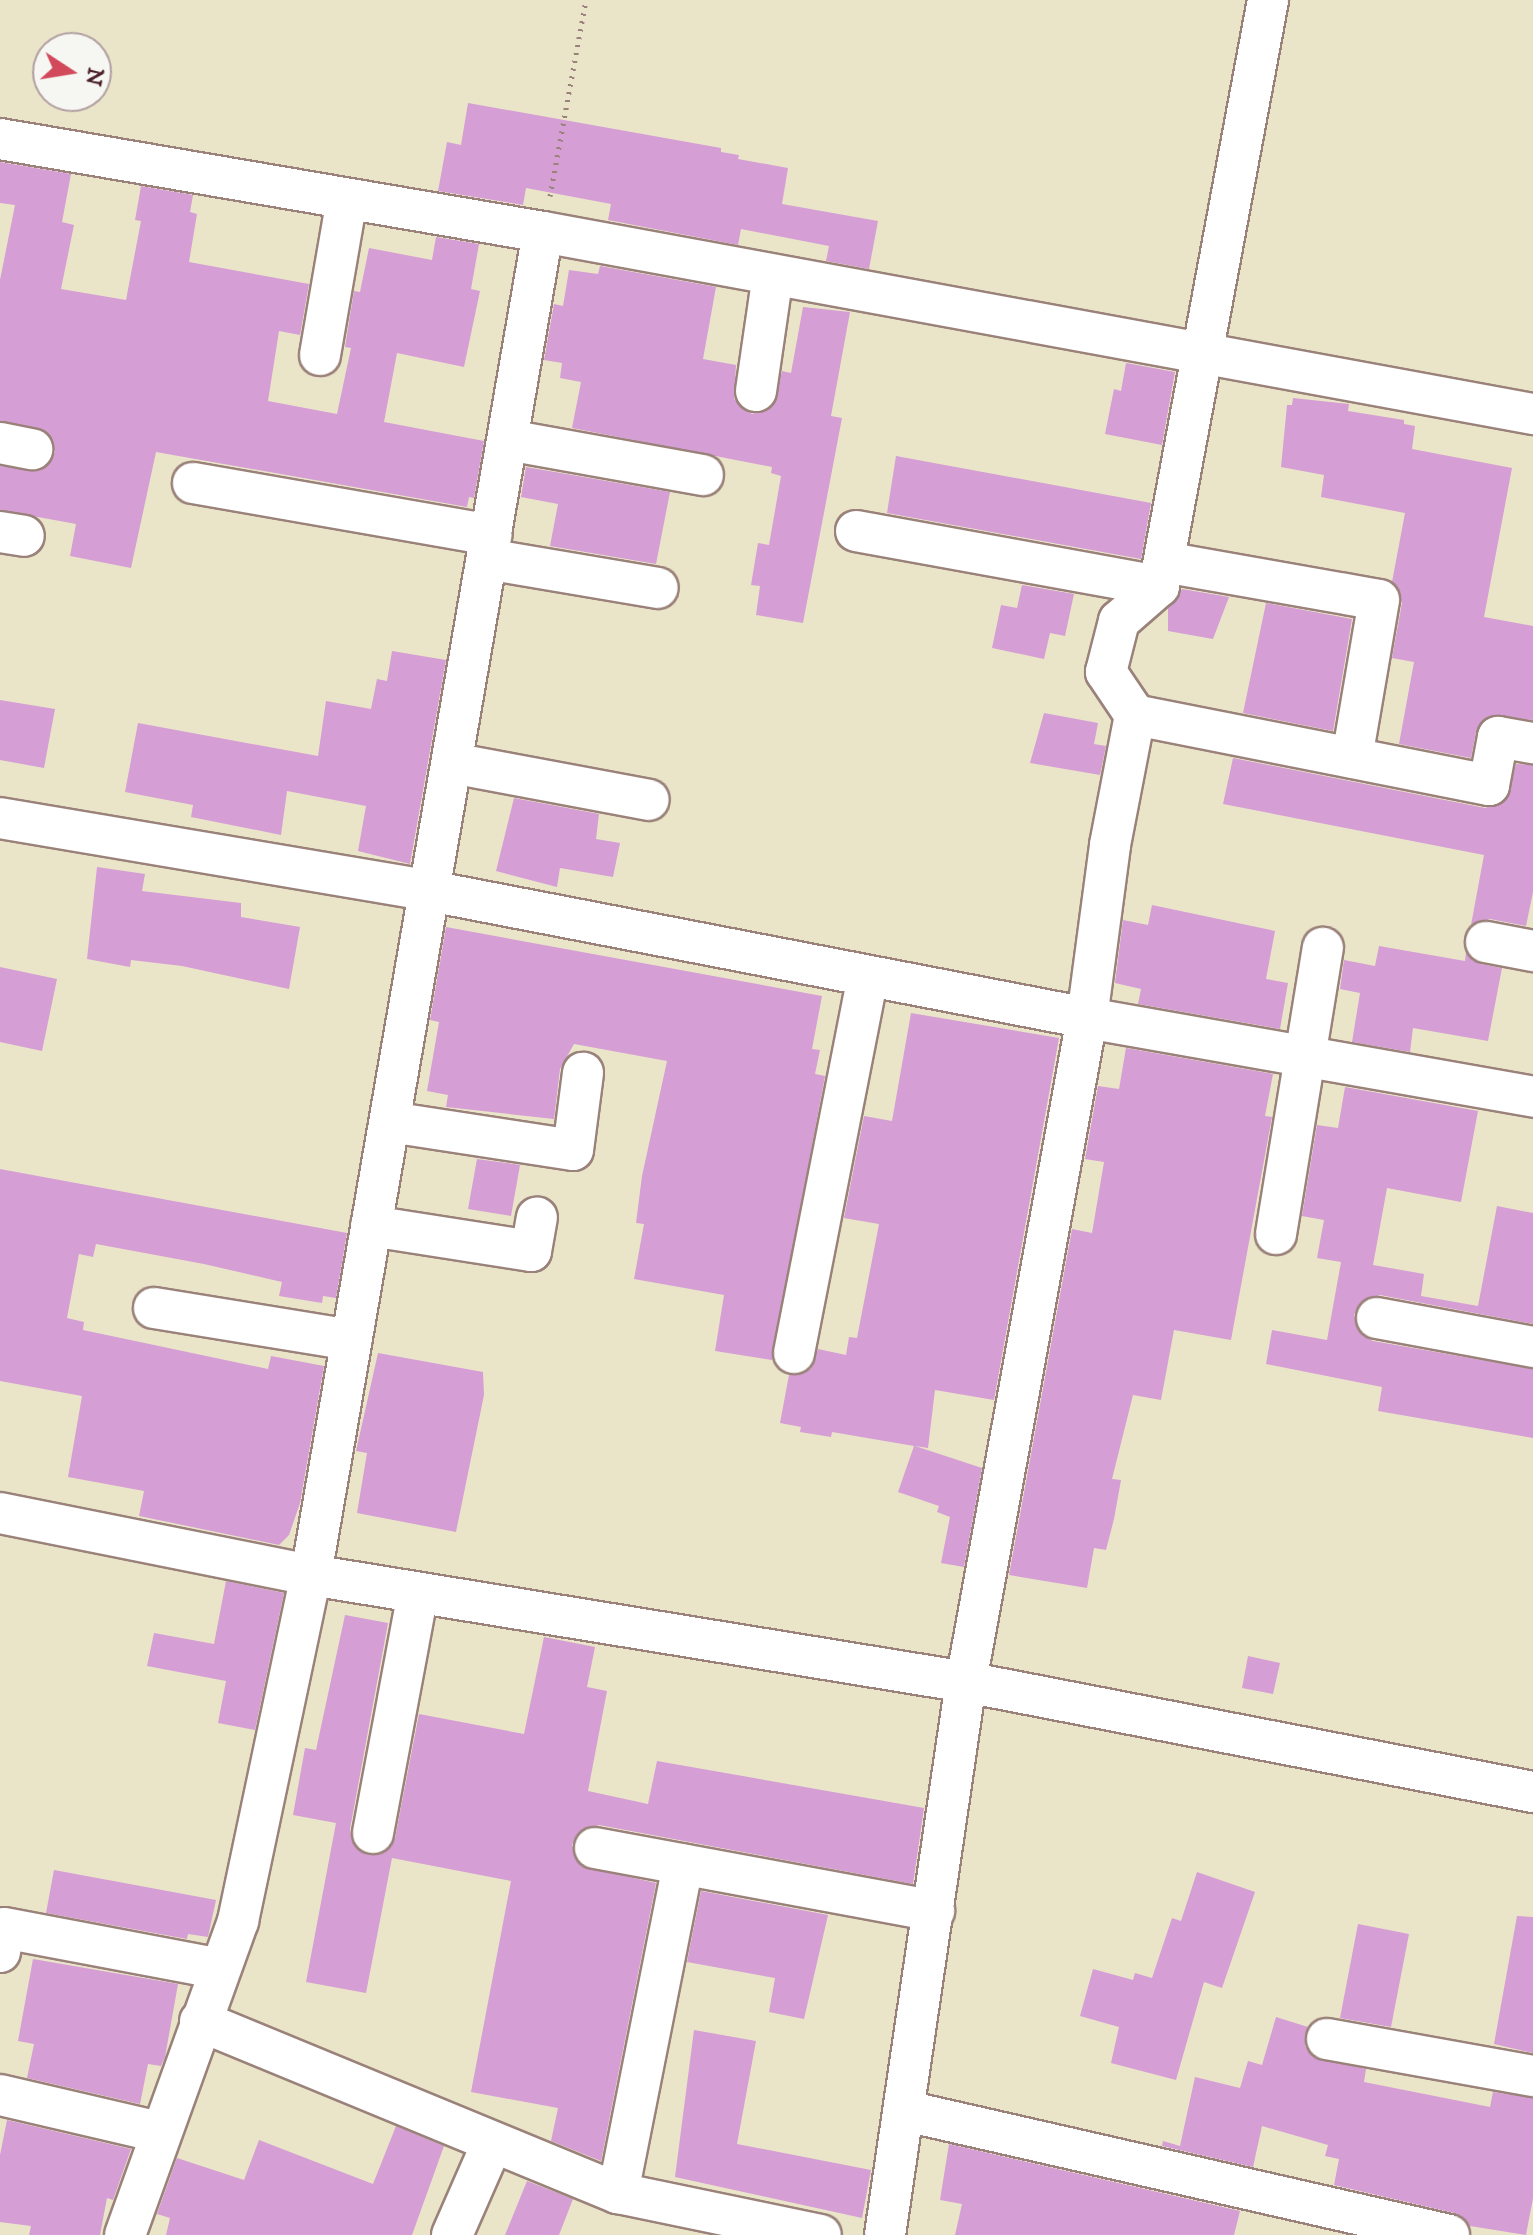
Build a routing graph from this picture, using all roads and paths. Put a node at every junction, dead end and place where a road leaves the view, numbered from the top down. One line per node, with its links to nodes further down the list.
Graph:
1 (586, 0): 5 (path)
2 (1268, 0): 7 (street)
3 (0, 139): 4 (street)
4 (347, 199): 5 (street); 8 (street)
5 (543, 232): 6 (street); 11 (street)
6 (773, 275): 7 (street); 9 (street)
7 (1204, 354): 10 (street); 16 (street)
8 (320, 355)
9 (756, 391)
10 (1533, 414)
11 (508, 440): 12 (street); 15 (street)
12 (703, 475)
13 (193, 483): 15 (street)
14 (856, 531): 16 (street)
15 (489, 547): 17 (street); 21 (street)
16 (1162, 574): 18 (street); 20 (street)
17 (658, 588)
18 (1135, 715): 20 (street); 29 (street)
19 (1533, 743): 20 (street)
20 (1352, 758)
21 (452, 763): 22 (street); 24 (street)
22 (649, 800)
23 (0, 818): 24 (street)
24 (430, 891): 28 (street); 33 (street)
25 (1486, 942): 27 (street)
26 (1323, 948): 30 (street)
27 (1533, 951)
28 (868, 976): 29 (street); 41 (street)
29 (1087, 1018): 30 (street); 45 (street)
30 (1307, 1053): 32 (street); 36 (street)
31 (583, 1073): 33 (street)
32 (1533, 1097)
33 (390, 1122): 35 (street)
34 (537, 1218): 35 (street)
35 (371, 1226): 39 (street)
36 (1276, 1234)
37 (154, 1308): 39 (street)
38 (1377, 1318): 40 (street)
39 (351, 1340): 43 (street)
40 (1533, 1347)
41 (794, 1353)
42 (0, 1513): 43 (street)
43 (311, 1575): 44 (street); 52 (street)
44 (418, 1593): 45 (street); 47 (street)
45 (966, 1682): 46 (street); 50 (street)
46 (1533, 1792)
47 (373, 1833)
48 (595, 1848): 49 (street)
49 (683, 1864): 50 (street); 60 (street)
50 (934, 1911): 57 (street)
51 (0, 1952): 52 (street)
52 (220, 1969): 53 (street)
53 (200, 2021): 58 (street); 59 (street)
54 (1327, 2039): 55 (street)
55 (1533, 2076)
56 (0, 2095): 58 (street)
57 (906, 2111): 65 (street); 66 (street)
58 (159, 2132): 62 (street)
59 (492, 2144): 60 (street); 63 (street)
60 (618, 2193): 61 (street)
61 (687, 2222): 64 (street)
62 (125, 2235)
63 (452, 2235)
64 (821, 2235)
65 (885, 2235)
66 (1449, 2235)

